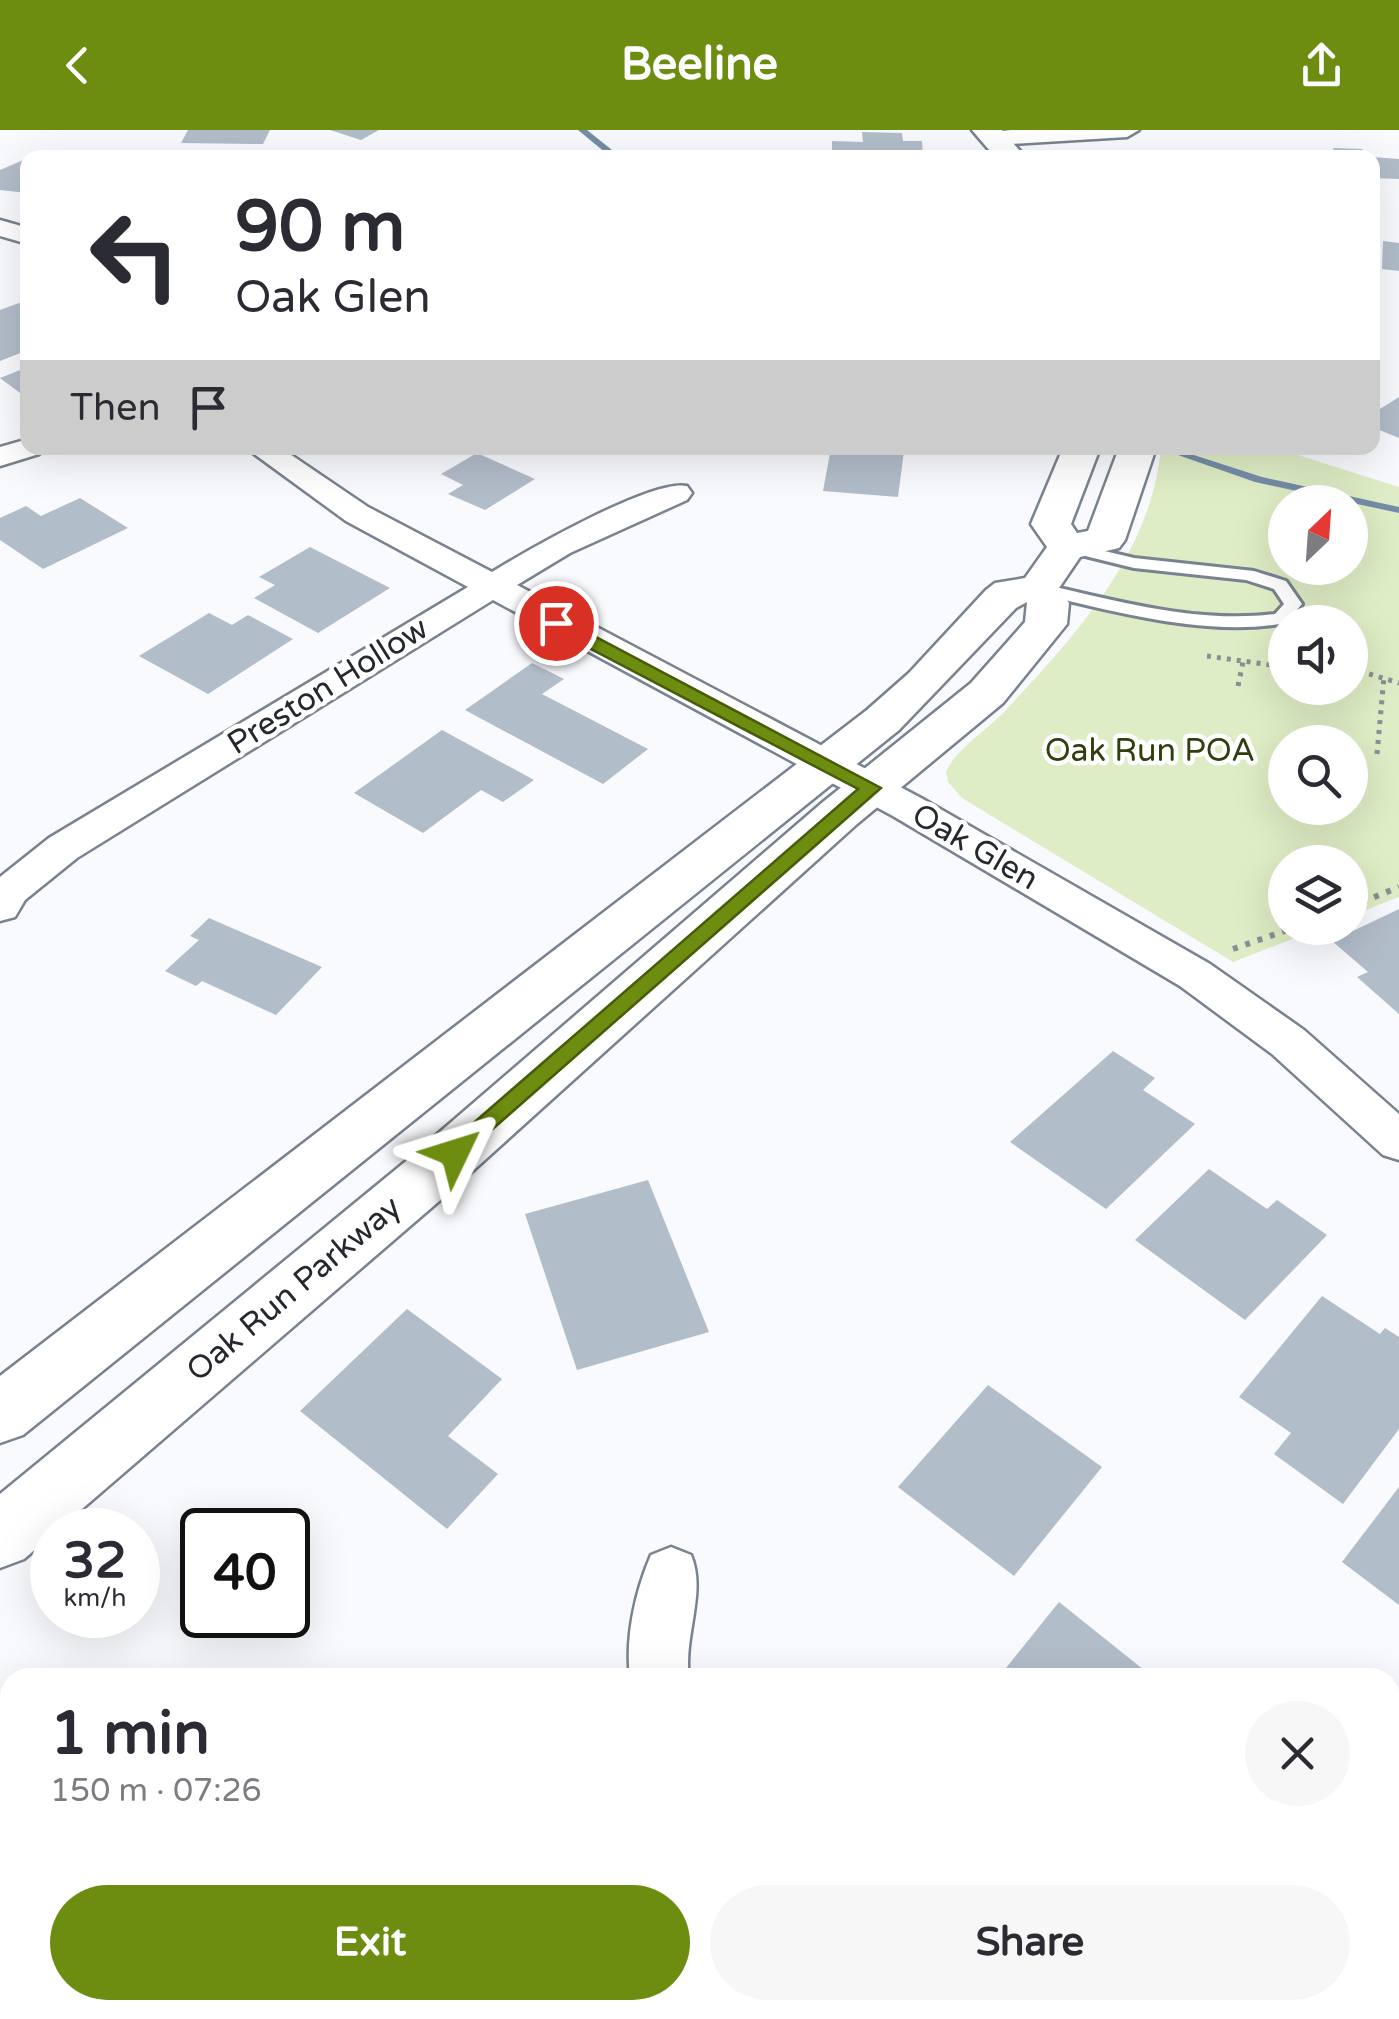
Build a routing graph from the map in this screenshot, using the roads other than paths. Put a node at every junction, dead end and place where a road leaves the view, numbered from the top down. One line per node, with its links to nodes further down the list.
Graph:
1 (1127, 130): 2 (street)
2 (997, 142)
3 (271, 455): 8 (street, Oak Glen)
4 (1135, 455): 7 (street)
5 (1075, 465): 7 (street, Oak Run Parkway)
6 (676, 494): 8 (street, Preston Hollow)
7 (1053, 568): 7 (lane); 9 (street, Oak Run Parkway)
8 (488, 588): 9 (street, Oak Glen); 10 (street, Preston Hollow)
9 (848, 776): 11 (street, Oak Glen); 12 (street, Oak Run Parkway); 13 (street, Oak Run Parkway)
10 (0, 907)
11 (1399, 1142)
12 (0, 1414)
13 (0, 1536)
14 (671, 1574): 15 (street)
15 (659, 1668)

